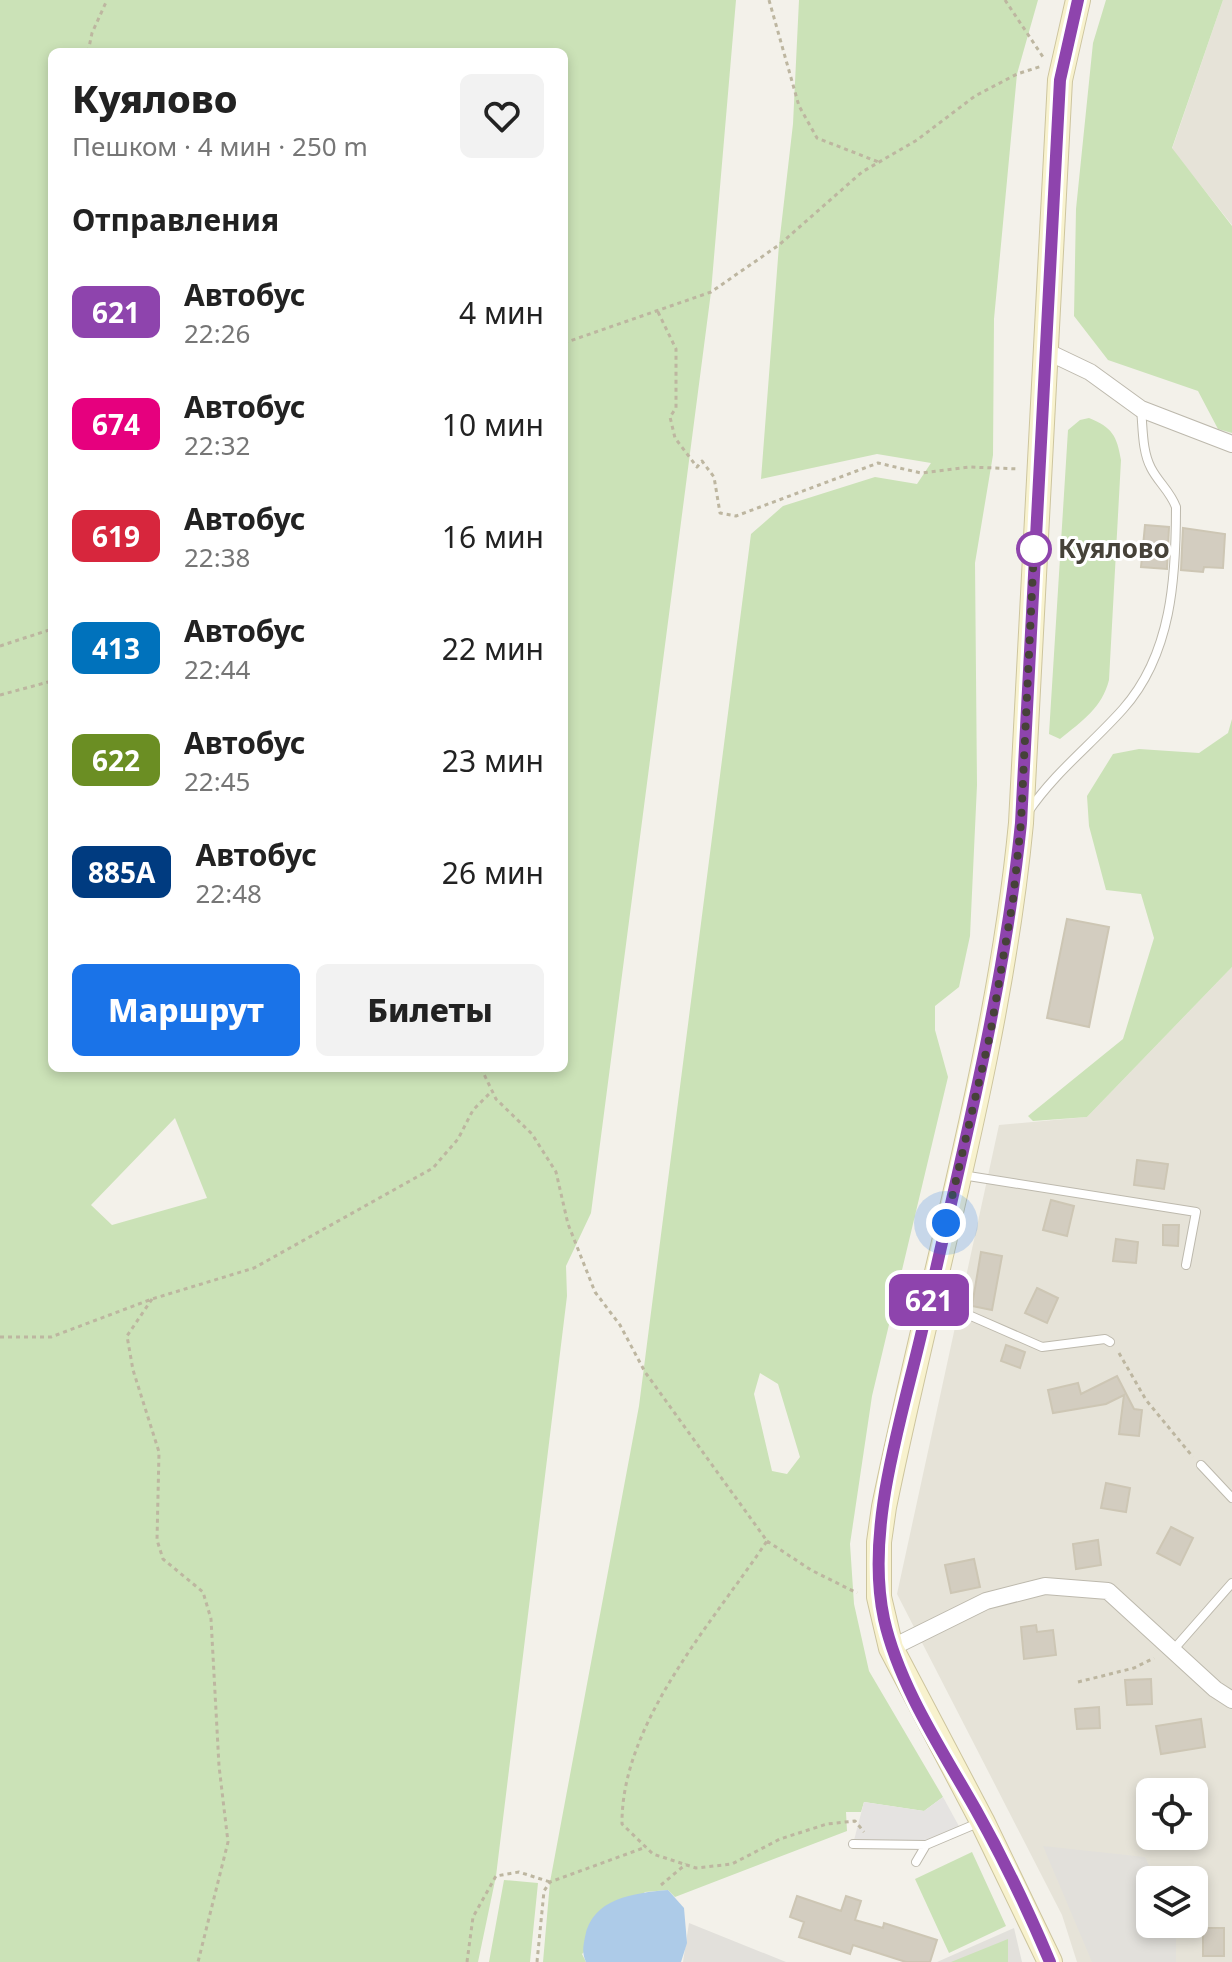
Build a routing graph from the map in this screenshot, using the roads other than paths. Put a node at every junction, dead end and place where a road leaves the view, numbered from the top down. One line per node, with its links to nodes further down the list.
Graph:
1 (1078, 0): 2 (main road)
2 (1046, 351): 3 (street); 5 (main road)
3 (1141, 409): 4 (street); 5 (lane)
4 (1232, 444)
5 (1021, 823): 6 (main road)
6 (957, 1174): 7 (lane); 8 (main road)
7 (1186, 1265)
8 (927, 1308): 9 (lane); 13 (main road)
9 (1110, 1342)
10 (1201, 1465): 11 (lane)
11 (1232, 1498)
12 (1232, 1583): 14 (lane)
13 (891, 1648): 14 (street); 16 (main road)
14 (1174, 1649): 15 (street)
15 (1232, 1700)
16 (982, 1821): 18 (lane); 20 (main road)
17 (853, 1844): 18 (lane)
18 (926, 1845): 19 (lane)
19 (916, 1862)
20 (1050, 1962)

